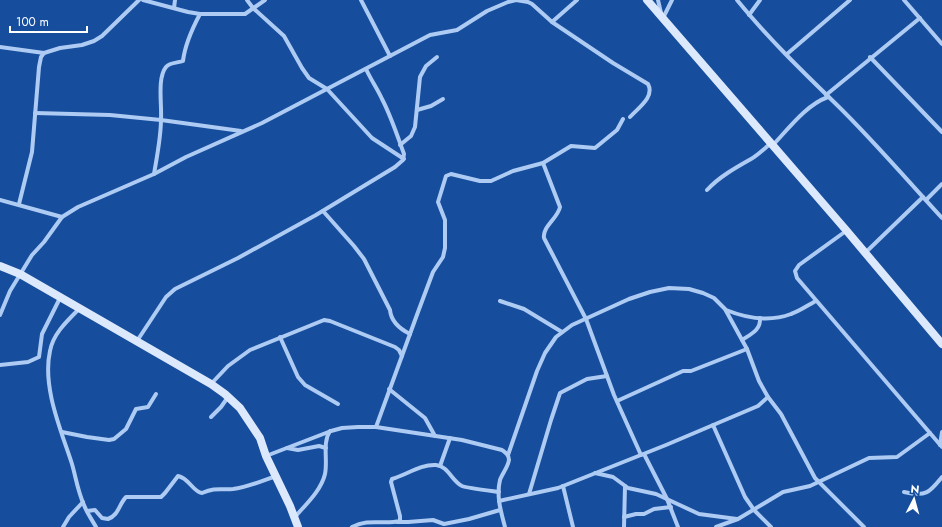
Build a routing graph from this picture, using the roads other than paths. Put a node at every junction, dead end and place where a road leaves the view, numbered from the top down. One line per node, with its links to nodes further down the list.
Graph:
1 (139, 0): 24 (street)
2 (144, 0): 15 (street)
3 (175, 0): 15 (street)
4 (247, 0): 16 (street)
5 (265, 0): 16 (street)
6 (361, 0): 26 (street)
7 (577, 0): 21 (street)
8 (647, 0): 19 (main road)
9 (658, 0): 19 (street)
10 (672, 0): 19 (street)
11 (737, 0): 18 (street)
12 (760, 0): 18 (street)
13 (850, 0): 25 (street)
14 (904, 0): 20 (street)
15 (174, 8): 17 (street)
16 (253, 8): 17 (street); 30 (street)
17 (200, 14): 37 (street)
18 (749, 15): 25 (street)
19 (662, 17): 40 (main road)
20 (920, 18): 22 (street); 28 (street)
21 (552, 22): 26 (street); 35 (street)
22 (942, 44)
23 (0, 47): 24 (street)
24 (44, 52): 34 (street)
25 (787, 54): 31 (street)
26 (390, 56): 29 (street)
27 (437, 57): 33 (street)
28 (870, 57): 31 (street); 39 (street)
29 (366, 69): 30 (street); 41 (street)
30 (327, 89): 38 (street); 42 (street)
31 (827, 96): 40 (street); 47 (street)
32 (443, 99): 33 (street)
33 (417, 110): 41 (street)
34 (35, 113): 37 (street); 49 (street)
35 (630, 117)
36 (623, 119): 43 (street)
37 (162, 120): 38 (street); 44 (street)
38 (243, 131): 44 (street)
39 (942, 132)
40 (772, 144): 46 (street); 53 (main road)
41 (400, 145): 42 (street)
42 (404, 159): 50 (street)
43 (543, 163): 64 (street); 66 (street)
44 (154, 174): 51 (street)
45 (942, 184): 47 (street)
46 (707, 190)
47 (924, 198): 52 (street); 54 (street)
48 (0, 200): 49 (street)
49 (19, 204): 51 (street)
50 (323, 211): 66 (street); 69 (street)
51 (62, 217): 56 (street)
52 (942, 218)
53 (846, 230): 54 (main road); 58 (street)
54 (865, 253): 70 (main road)
55 (0, 266): 56 (main road)
56 (20, 274): 57 (main road); 62 (street)
57 (60, 298): 60 (main road); 73 (street)
58 (816, 301): 63 (street); 88 (street)
59 (500, 302): 65 (street)
60 (79, 309): 69 (main road); 86 (street)
61 (726, 309): 63 (street); 64 (street); 68 (street)
62 (0, 315)
63 (760, 318): 68 (street)
64 (586, 319): 65 (street); 74 (street)
65 (562, 332): 95 (street)
66 (410, 334): 72 (street)
67 (280, 337): 72 (street); 75 (street); 81 (street)
68 (742, 340): 71 (street)
69 (136, 342): 75 (main road)
70 (942, 344)
71 (747, 349): 79 (street); 80 (street)
72 (402, 356): 76 (street)
73 (0, 365)
74 (607, 376): 80 (street); 106 (street)
75 (211, 384): 78 (main road)
76 (390, 389): 84 (street); 89 (street)
77 (156, 394): 86 (street)
78 (228, 397): 82 (street); 96 (main road)
79 (768, 397): 83 (street); 101 (street)
80 (617, 401): 94 (street)
81 (338, 404)
82 (210, 417)
83 (714, 425): 94 (street); 112 (street)
84 (376, 427): 85 (street); 89 (street)
85 (331, 431): 92 (street); 93 (street)
86 (62, 432): 109 (street)
87 (942, 432): 88 (street); 91 (street)
88 (932, 435): 91 (street); 101 (street)
89 (435, 436): 90 (street)
90 (450, 438): 95 (street); 97 (street)
91 (941, 446)
92 (287, 448): 93 (street); 96 (street)
93 (326, 448): 115 (street)
94 (643, 454): 98 (street); 107 (street)
95 (508, 455): 104 (street)
96 (266, 456): 99 (main road)
97 (440, 466): 104 (street); 117 (street)
98 (594, 473): 102 (street); 103 (street)
99 (276, 476): 113 (street); 115 (main road)
100 (942, 477): 105 (street)
101 (818, 482): 112 (street); 128 (street)
102 (563, 486): 106 (street); 123 (street)
103 (625, 486): 107 (street); 114 (street)
104 (499, 492): 108 (street)
105 (904, 492)
106 (529, 494): 108 (street)
107 (667, 499): 110 (street); 116 (street)
108 (499, 501): 111 (street)
109 (83, 502): 113 (street); 118 (street)
110 (671, 507): 114 (street); 125 (street)
111 (500, 510): 117 (street); 122 (street)
112 (754, 510): 116 (street); 127 (street)
113 (87, 511): 119 (street)
114 (624, 517): 124 (street)
115 (294, 518): 120 (main road)
116 (738, 519): 126 (street)
117 (398, 522): 121 (street)
118 (63, 527)
119 (96, 527)
120 (298, 527)
121 (352, 527)
122 (505, 527)
123 (573, 527)
124 (624, 527)
125 (678, 527)
126 (716, 527)
127 (771, 527)
128 (864, 527)

